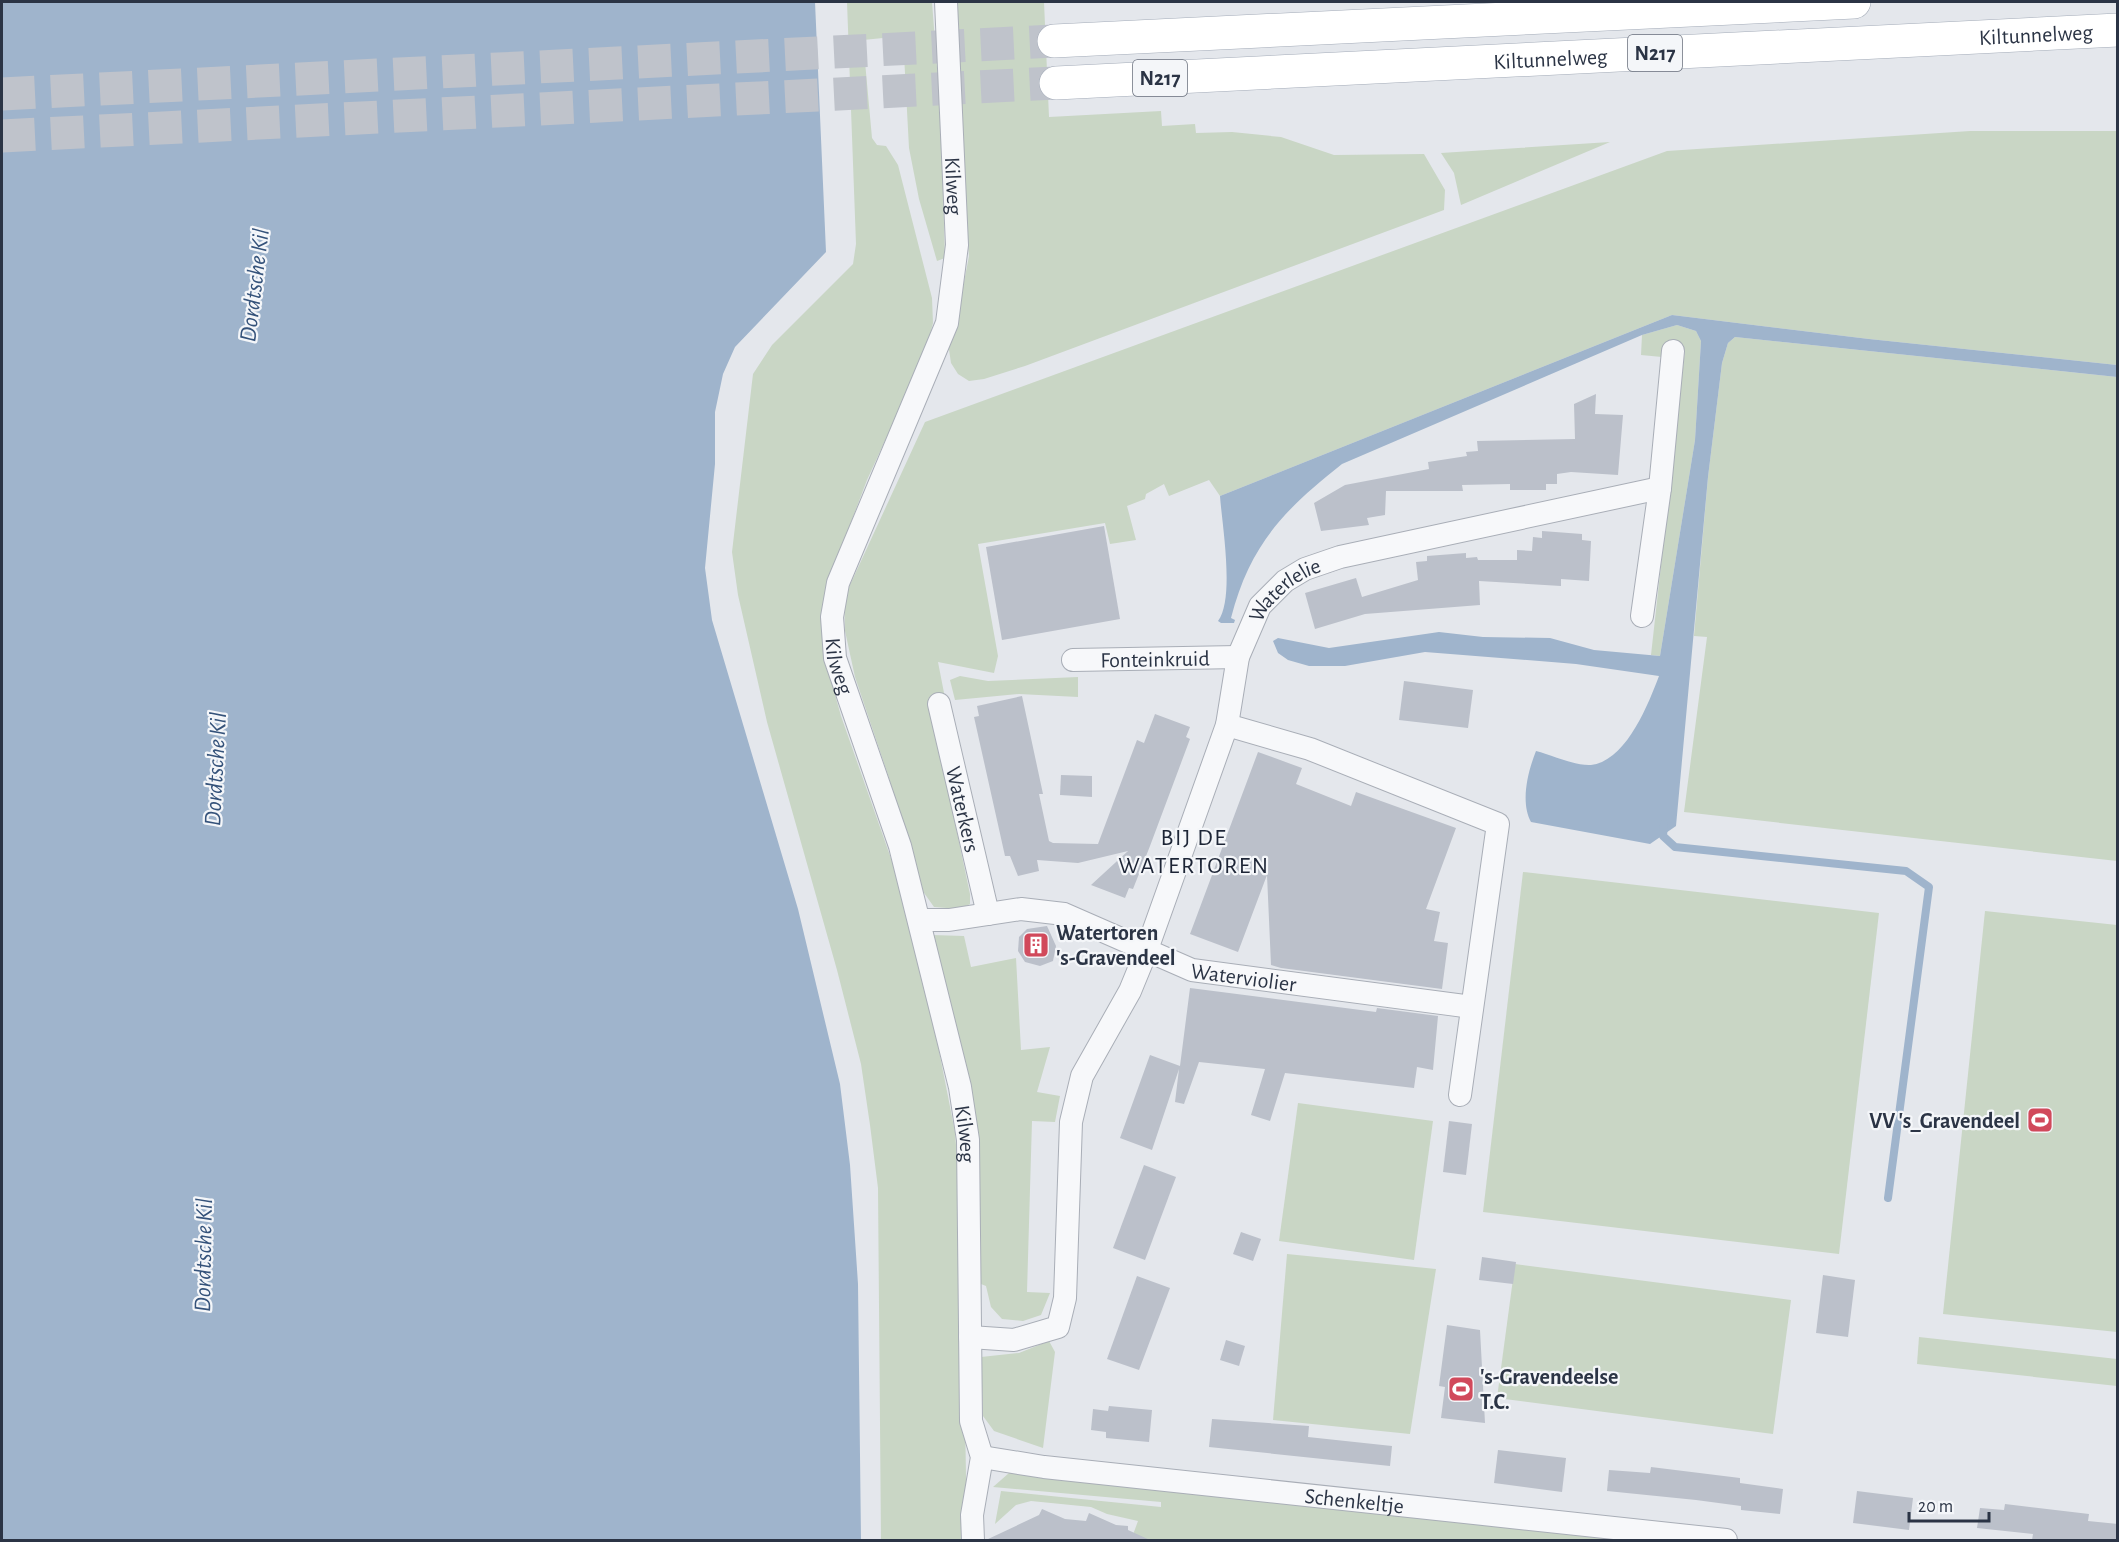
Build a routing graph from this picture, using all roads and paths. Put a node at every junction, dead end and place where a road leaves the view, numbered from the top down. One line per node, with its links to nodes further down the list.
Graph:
1 (946, 2): 14 (street, Kilweg)
2 (1854, 2): 4 (main road, Kiltunnelweg / N217)
3 (2118, 30): 5 (main road, Kiltunnelweg / N217)
4 (1054, 41)
5 (1056, 83)
6 (1673, 351): 7 (street)
7 (1660, 488): 8 (street); 9 (street, Waterlelie)
8 (1642, 616)
9 (1238, 657): 10 (street, Fonteinkruid); 12 (street, Waterlelie)
10 (1073, 660)
11 (939, 704): 13 (street, Waterkers)
12 (1227, 725): 15 (street, Waterlelie); 16 (street)
13 (988, 914): 14 (street, Waterviolier); 15 (street, Waterviolier)
14 (919, 920): 18 (street, Kilweg)
15 (1146, 952): 16 (street, Waterviolier); 18 (street)
16 (1472, 1007): 17 (street)
17 (1460, 1095)
18 (970, 1337): 19 (street, Kilweg)
19 (982, 1457): 20 (street, Kilweg); 21 (street, Schenkeltje)
20 (973, 1540)
21 (1726, 1540)

